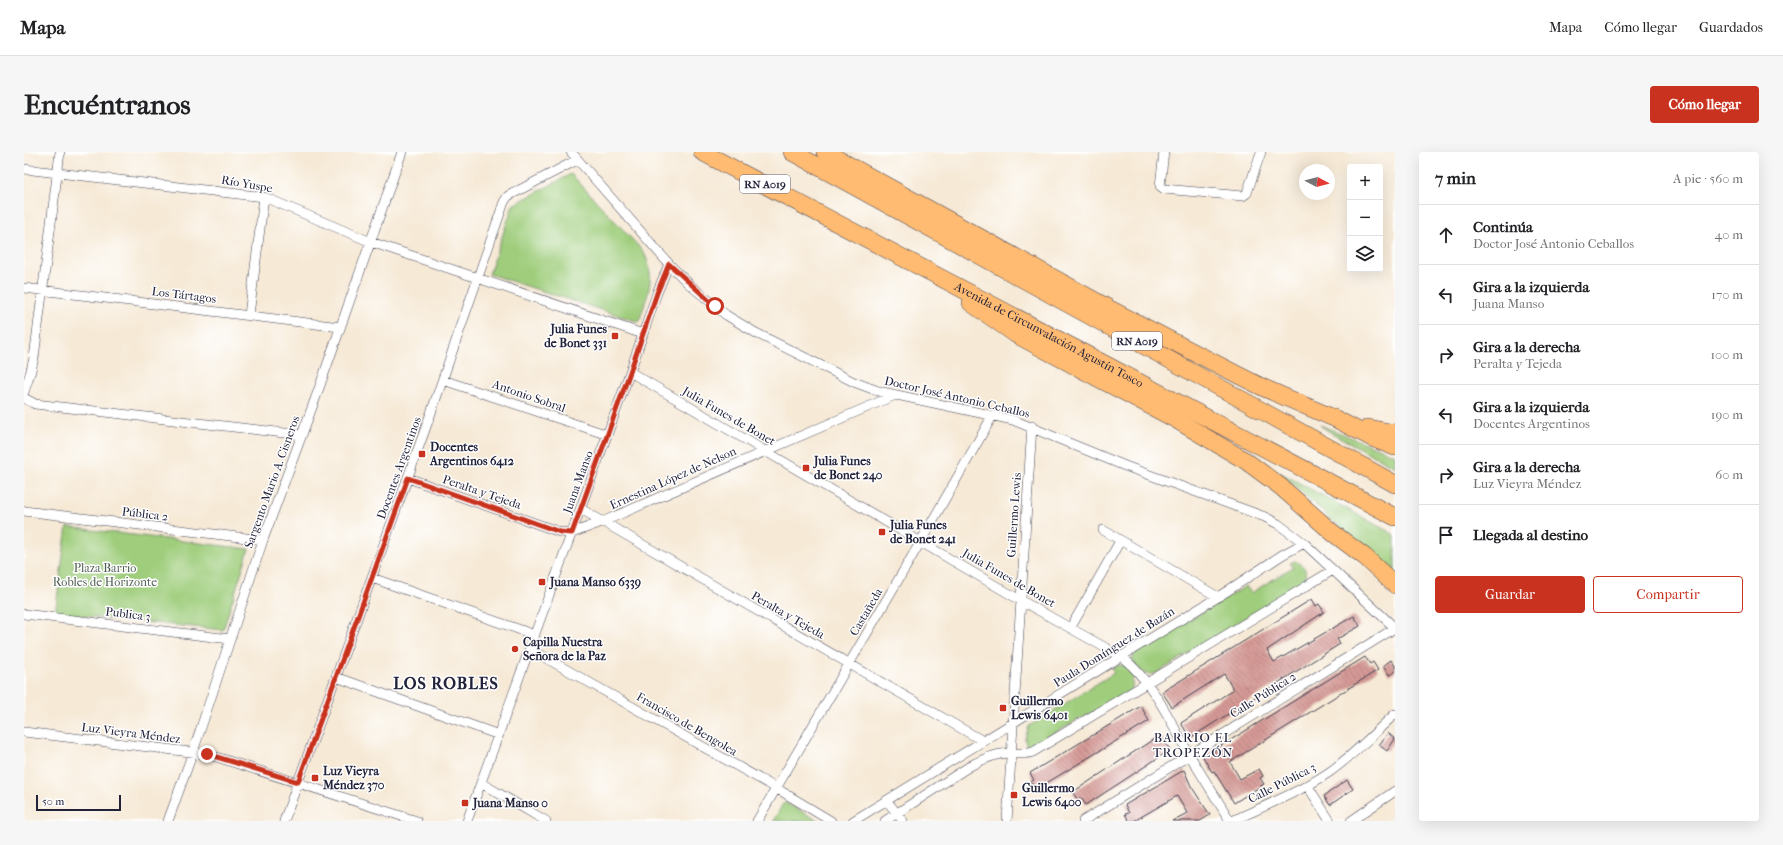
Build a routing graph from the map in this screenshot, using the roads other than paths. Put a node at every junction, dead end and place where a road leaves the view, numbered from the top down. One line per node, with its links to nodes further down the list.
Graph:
1 (60, 152): 11 (street)
2 (402, 152): 13 (street, Sargento Mario A. Cisneros)
3 (571, 152): 9 (street, Doctor José Antonio Ceballos)
4 (702, 152): 15 (highway, Avenida de Circunvalación Agustín Tosco / RN A019)
5 (792, 152): 36 (highway, RN A019)
6 (825, 152): 28 (highway)
7 (1164, 152): 8 (street)
8 (1261, 152)
9 (577, 160): 14 (street, Doctor José Antonio Ceballos); 16 (street, Docentes Argentinos)
10 (24, 168): 11 (street, Río Yuspe)
11 (57, 172): 12 (street, Río Yuspe); 18 (street)
12 (264, 197): 13 (street, Río Yuspe); 19 (street)
13 (371, 242): 16 (street, Río Yuspe); 20 (street, Sargento Mario A. Cisneros)
14 (669, 264): 21 (street, Juana Manso); 25 (street, Doctor José Antonio Ceballos)
15 (919, 266): 39 (highway, Avenida de Circunvalación Agustín Tosco / RN A019); 48 (highway)
16 (478, 278): 21 (street); 23 (street, Docentes Argentinos)
17 (24, 288): 18 (street, Los Tártagos)
18 (42, 290): 19 (street, Los Tártagos); 24 (street)
19 (249, 315): 20 (street, Los Tártagos)
20 (340, 327): 31 (street, Sargento Mario A. Cisneros)
21 (644, 334): 22 (street, Juana Manso)
22 (630, 372): 32 (street, Juana Manso); 34 (street, Julia Funes de Bonet)
23 (443, 380): 32 (street, Antonio Sobral); 35 (street, Docentes Argentinos)
24 (24, 392)
25 (893, 396): 27 (street, Doctor José Antonio Ceballos); 34 (street, Ernestina López de Nelson)
26 (24, 398): 31 (street)
27 (993, 415): 29 (street, Doctor José Antonio Ceballos); 44 (street, Castañeda)
28 (1336, 419): 30 (highway); 33 (highway)
29 (1032, 426): 46 (street, Doctor José Antonio Ceballos); 53 (street, Guillermo Lewis)
30 (1395, 433)
31 (302, 435): 43 (street, Sargento Mario A. Cisneros)
32 (608, 435): 37 (street, Juana Manso)
33 (1395, 447)
34 (764, 451): 40 (street, Ernestina López de Nelson); 44 (street, Julia Funes de Bonet)
35 (408, 478): 42 (street, Peralta y Tejeda); 49 (street, Docentes Argentinos)
36 (1395, 484)
37 (581, 509): 40 (street, Peralta y Tejeda); 42 (street, Juana Manso)
38 (24, 511): 43 (street, Pública 2)
39 (1395, 517)
40 (602, 522): 42 (street, Ernestina López de Nelson); 61 (street, Peralta y Tejeda)
41 (1103, 530): 45 (street)
42 (572, 533): 57 (street, Juana Manso)
43 (263, 540): 58 (street, Sargento Mario A. Cisneros)
44 (922, 541): 53 (street, Julia Funes de Bonet); 61 (street, Castañeda)
45 (1120, 541): 52 (street); 55 (street)
46 (1304, 543): 47 (street, Doctor José Antonio Ceballos); 52 (street, Paula Domínguez de Bazán)
47 (1333, 570): 56 (street, Doctor José Antonio Ceballos); 63 (street)
48 (1379, 570): 50 (highway); 51 (highway)
49 (372, 578): 57 (street); 62 (street, Docentes Argentinos)
50 (1395, 580)
51 (1395, 586)
52 (1218, 597): 60 (street, Paula Domínguez de Bazán)
53 (1020, 600): 55 (street, Julia Funes de Bonet); 65 (street, Guillermo Lewis)
54 (24, 614): 58 (street, Publica 3)
55 (1071, 627): 60 (street, Julia Funes de Bonet)
56 (1395, 628): 71 (street, Calle Pública 2)
57 (535, 635): 59 (street, Juana Manso)
58 (230, 639): 69 (street, Sargento Mario A. Cisneros)
59 (530, 649): 67 (street, Juana Manso); 75 (street, Francisco de Bengolea)
60 (1122, 657): 63 (street, Julia Funes de Bonet); 65 (street, Paula Domínguez de Bazán)
61 (849, 664): 68 (street, Peralta y Tejeda); 75 (street, Castañeda)
62 (336, 677): 67 (street); 72 (street, Docentes Argentinos)
63 (1148, 683): 70 (street); 71 (street, Julia Funes de Bonet)
64 (1395, 714): 74 (street, Calle Pública 3)
65 (1013, 723): 68 (street, Paula Domínguez de Bazán); 70 (street, Guillermo Lewis)
66 (24, 732): 69 (street, Luz Vieyra Méndez)
67 (499, 735): 73 (street, Juana Manso)
68 (983, 741): 77 (street, Paula Domínguez de Bazán)
69 (193, 752): 72 (street, Luz Vieyra Méndez); 79 (street, Sargento Mario A. Cisneros)
70 (1011, 753): 78 (street); 88 (street, Guillermo Lewis)
71 (1189, 754): 89 (street, Calle Pública 2); 90 (street, Julia Funes de Bonet)
72 (298, 782): 80 (street, Docentes Argentinos); 81 (street, Luz Vieyra Méndez)
73 (481, 783): 82 (street, Juana Manso); 83 (street)
74 (1307, 785): 90 (street, Calle Pública 3); 91 (street)
75 (776, 788): 84 (street, Castañeda); 85 (street, Francisco de Bengolea)
76 (1395, 791): 92 (street)
77 (888, 801): 78 (street); 86 (street, Paula Domínguez de Bazán)
78 (901, 817): 87 (street)
79 (168, 821)
80 (284, 821)
81 (417, 821)
82 (467, 821)
83 (546, 821)
84 (757, 821)
85 (831, 821)
86 (853, 821)
87 (885, 821)
88 (1007, 821)
89 (1083, 821)
90 (1231, 821)
91 (1330, 821)
92 (1351, 821)

